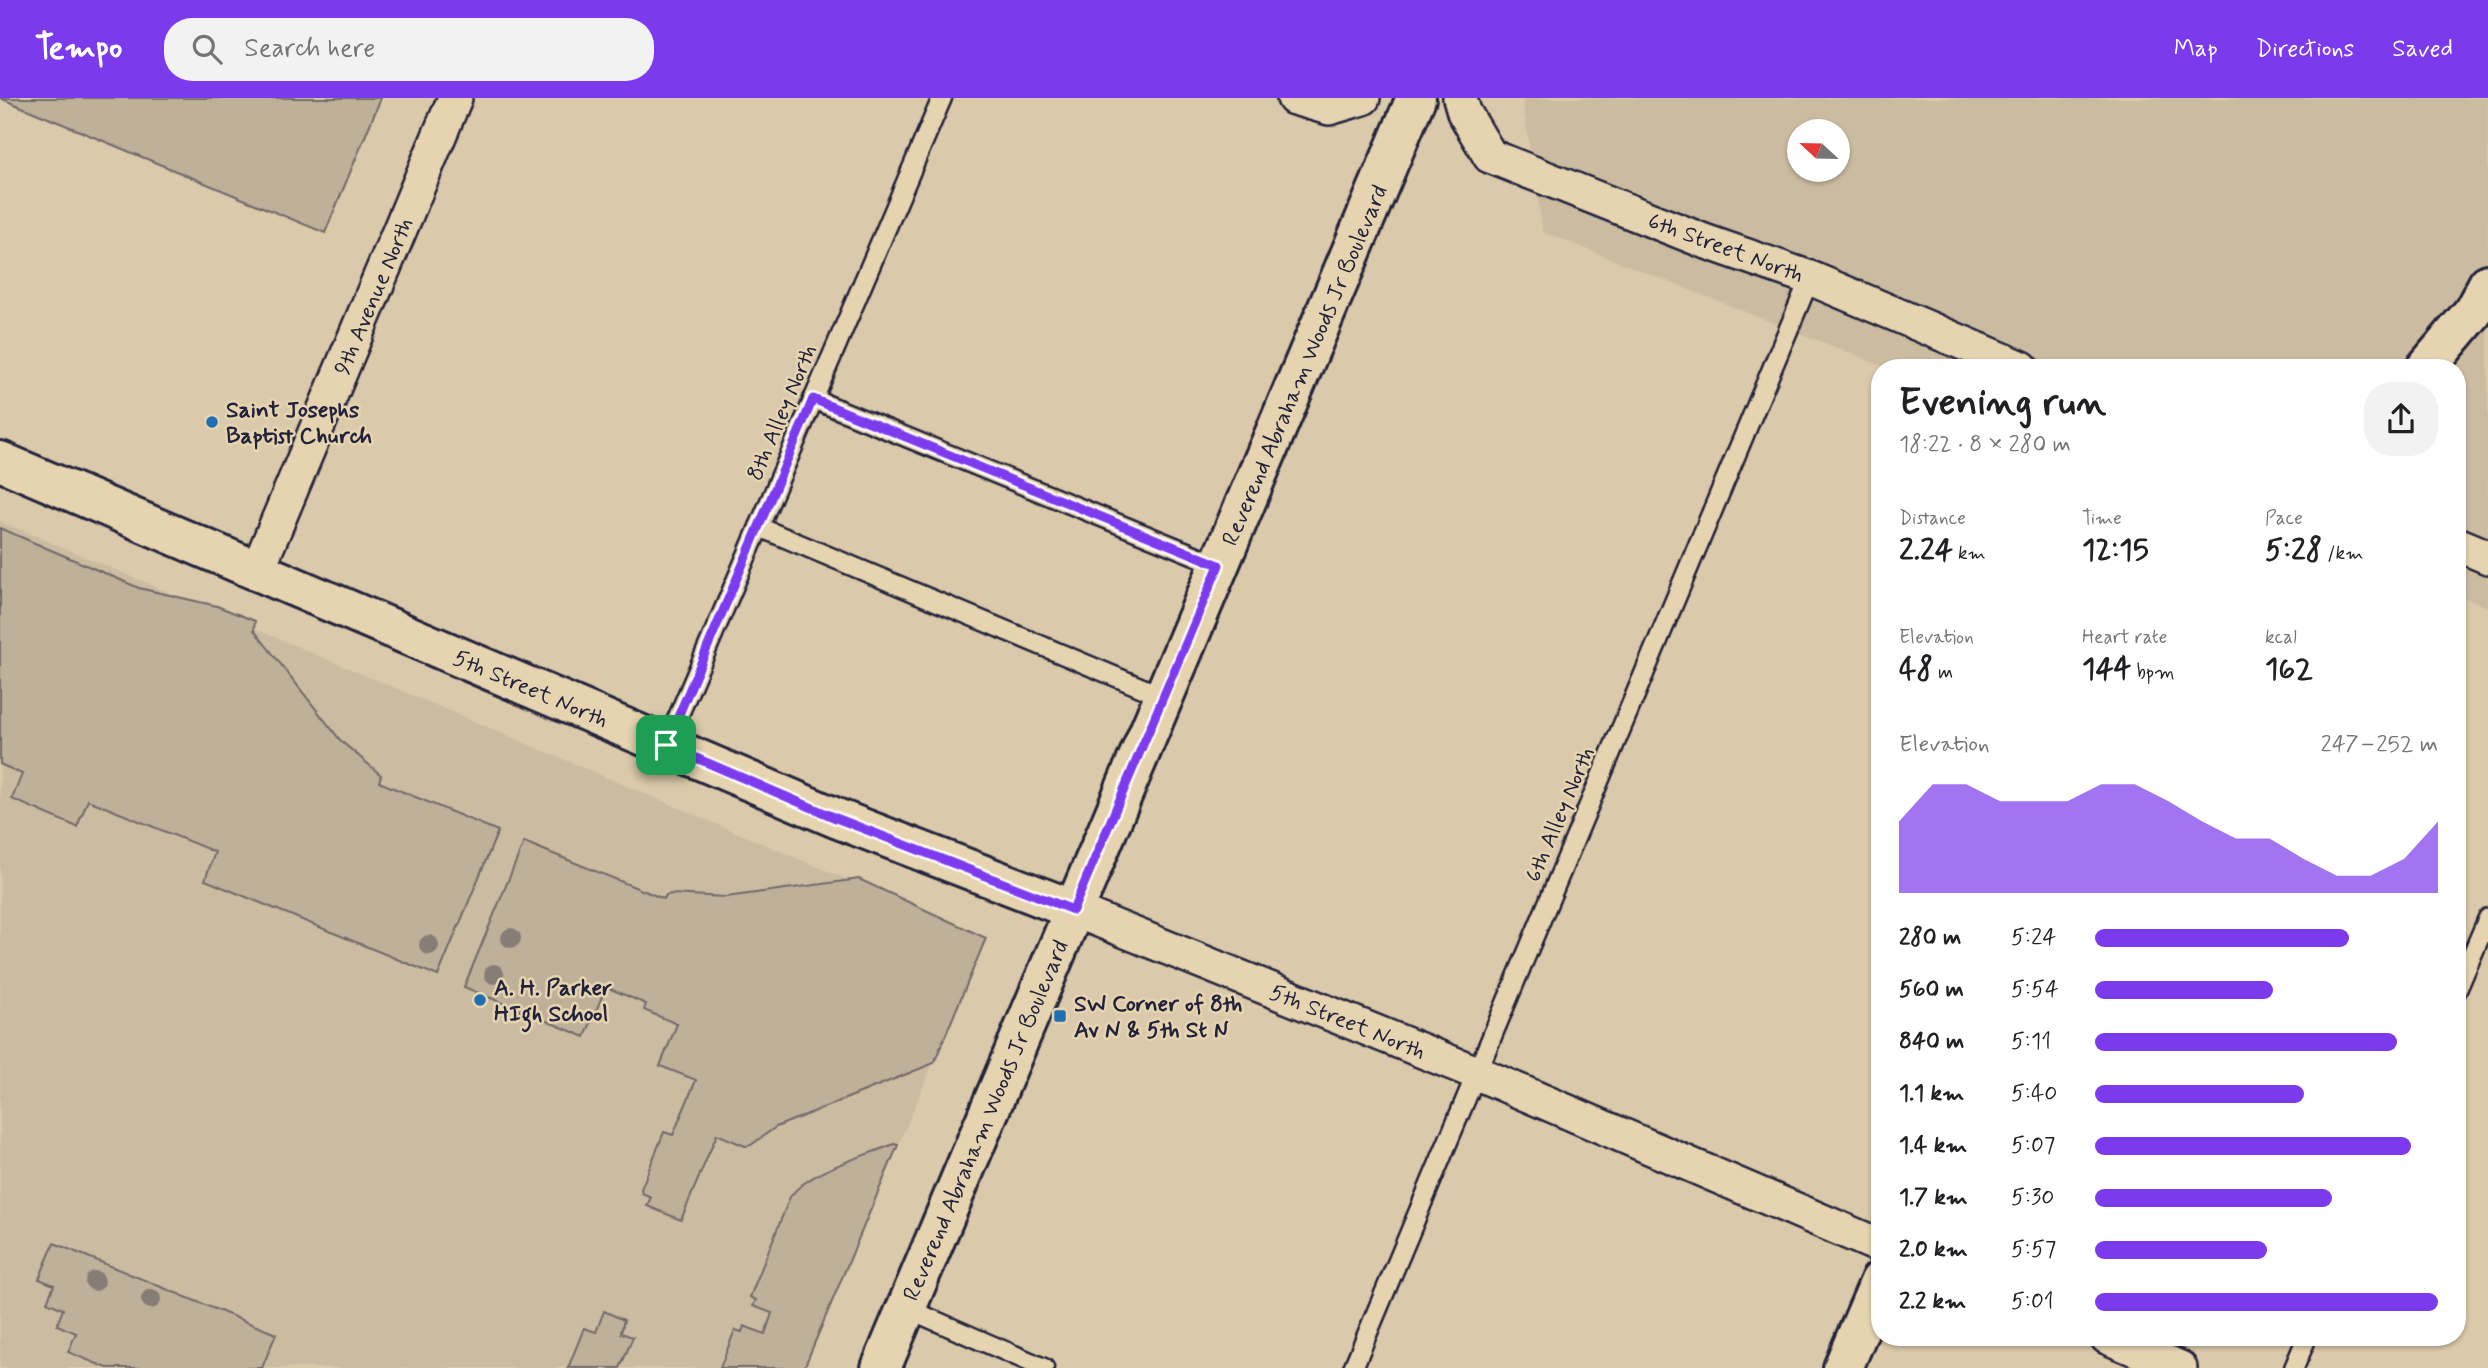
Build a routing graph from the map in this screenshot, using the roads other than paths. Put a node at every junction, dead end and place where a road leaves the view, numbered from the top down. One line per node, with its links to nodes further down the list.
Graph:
1 (456, 98): 17 (street, 9th Avenue North)
2 (942, 98): 11 (lane, 8th Alley North)
3 (1294, 98): 4 (street)
4 (1363, 98)
5 (1416, 98): 16 (main road, Reverend Abraham Woods Jr Boulevard)
6 (1460, 98): 7 (street, 6th Street North)
7 (1810, 278): 9 (street, 6th Street North); 23 (lane, 6th Alley North)
8 (2488, 284): 10 (main road)
9 (2001, 359)
10 (2434, 359)
11 (813, 399): 13 (lane, 8th Alley North); 16 (lane)
12 (0, 461): 17 (main road, 5th Street North)
13 (759, 527): 18 (lane); 19 (lane, 8th Alley North)
14 (2466, 548): 15 (street)
15 (2488, 557)
16 (1219, 565): 18 (main road, Reverend Abraham Woods Jr Boulevard)
17 (257, 571): 19 (main road, 5th Street North)
18 (1164, 697): 20 (main road, Reverend Abraham Woods Jr Boulevard)
19 (666, 745): 20 (main road, 5th Street North)
20 (1073, 910): 23 (street, 5th Street North); 26 (main road, Reverend Abraham Woods Jr Boulevard)
21 (2488, 918): 22 (lane)
22 (2466, 969)
23 (1477, 1073): 24 (street, 5th Street North); 31 (lane, 6th Alley North)
24 (1871, 1242)
25 (1871, 1301): 32 (main road)
26 (906, 1308): 29 (main road, Reverend Abraham Woods Jr Boulevard); 30 (lane)
27 (2128, 1346): 33 (street)
28 (2303, 1346): 34 (lane)
29 (881, 1368)
30 (1044, 1368)
31 (1353, 1368)
32 (1843, 1368)
33 (2180, 1368)
34 (2294, 1368)

